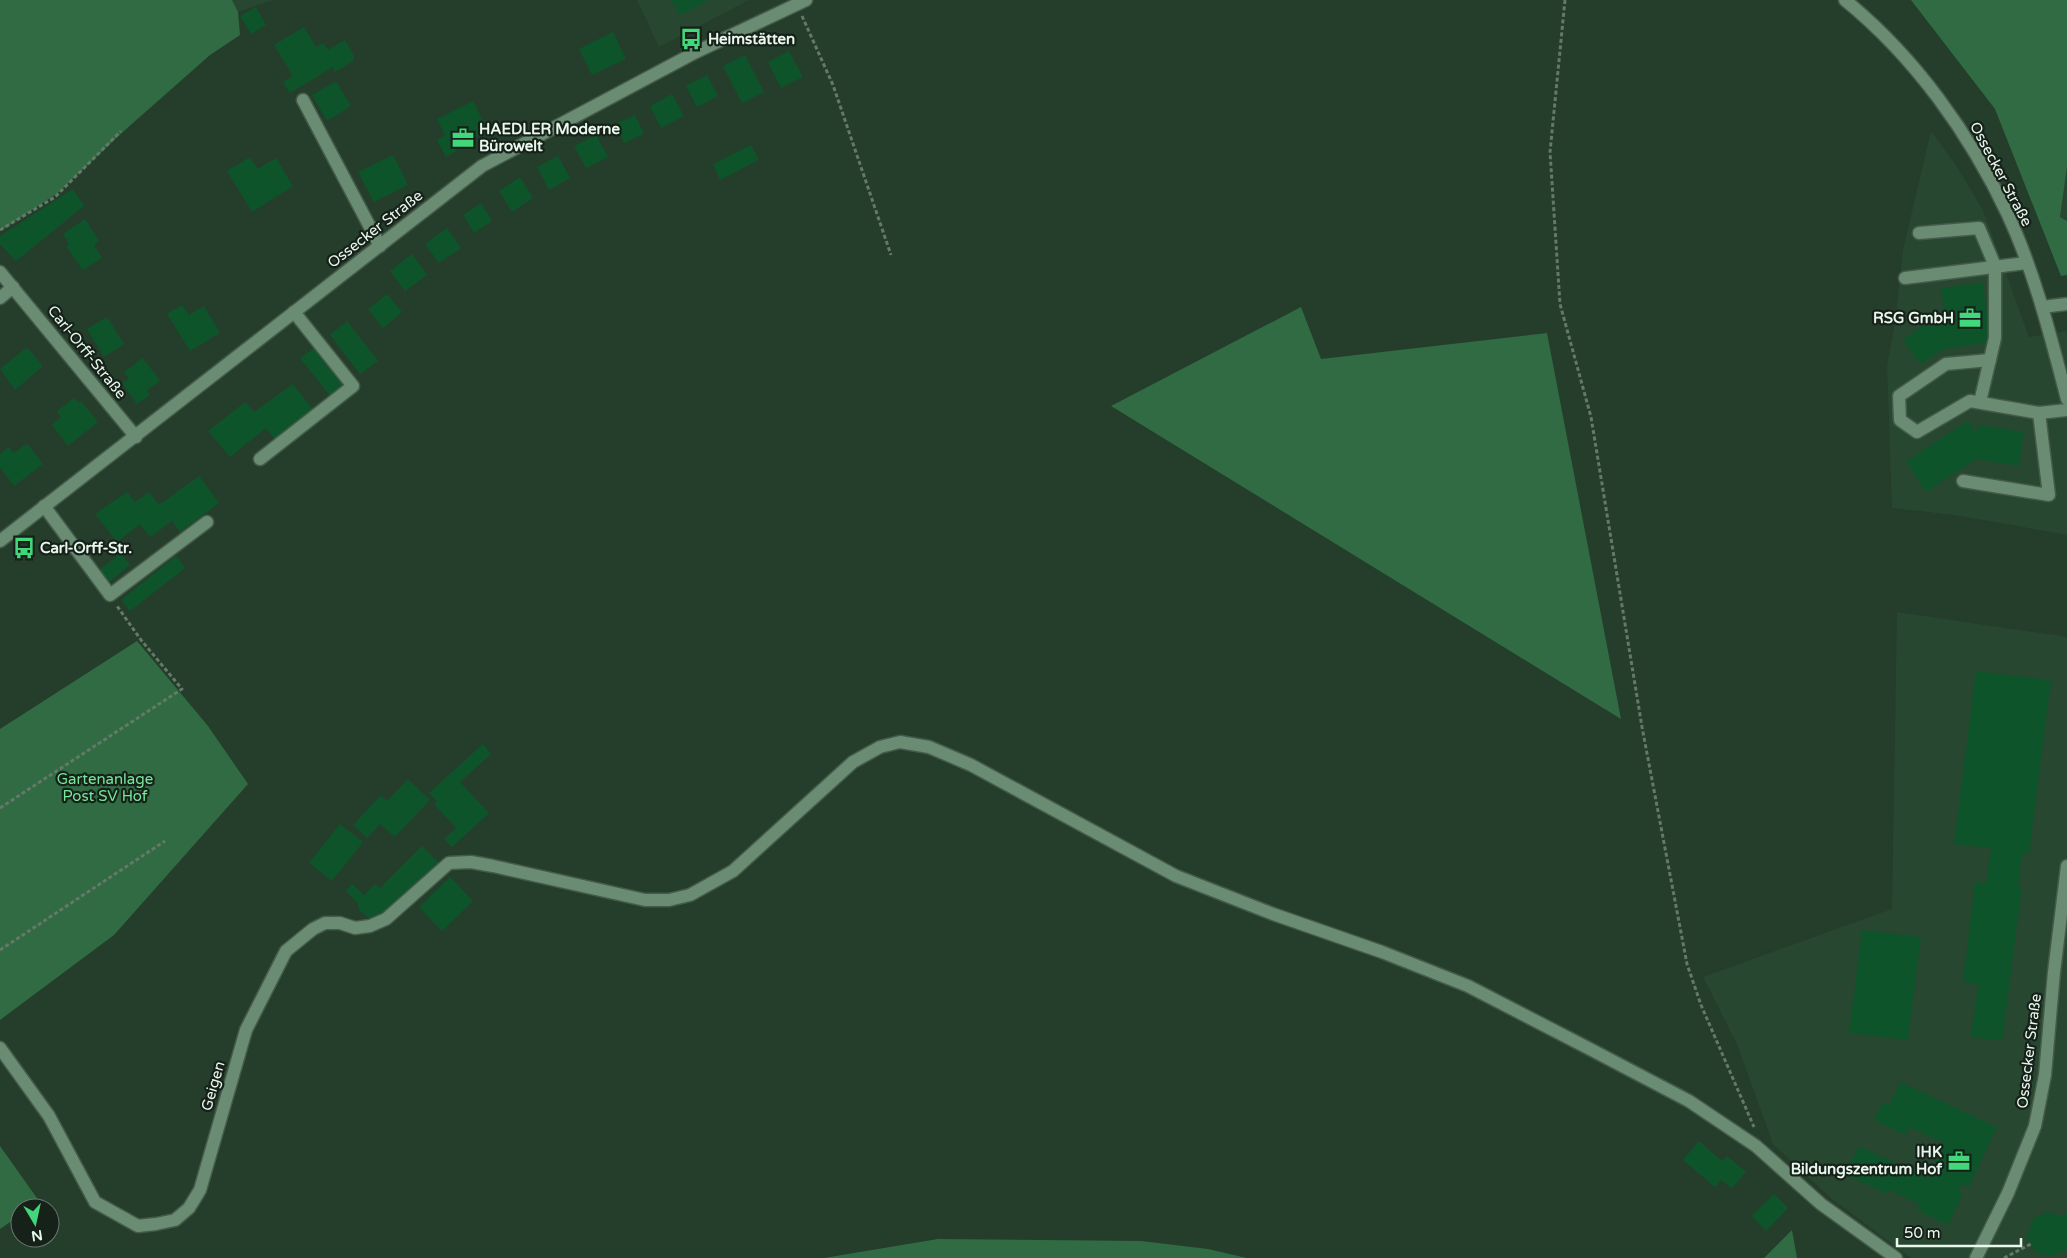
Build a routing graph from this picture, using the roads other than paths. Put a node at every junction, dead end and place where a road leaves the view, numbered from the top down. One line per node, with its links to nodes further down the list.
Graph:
1 (1845, 0): 7 (street, Ossecker Straße)
2 (802, 2): 3 (street, Ossecker Straße)
3 (784, 4): 6 (street, Ossecker Straße)
4 (303, 100): 6 (street)
5 (1918, 233): 8 (street)
6 (380, 246): 15 (street, Ossecker Straße)
7 (2026, 263): 8 (street); 14 (street, Ossecker Straße)
8 (1995, 266): 10 (street); 16 (street)
9 (0, 272): 11 (street, Carl-Orff-Straße)
10 (1905, 278)
11 (13, 287): 12 (street); 21 (street, Carl-Orff-Straße)
12 (0, 298)
13 (2067, 304): 14 (street)
14 (2042, 307): 17 (street, Ossecker Straße)
15 (294, 312): 21 (street, Ossecker Straße); 22 (street)
16 (1990, 360): 18 (street); 18 (street)
17 (2067, 399)
18 (1980, 402): 20 (street)
19 (2067, 410): 20 (street)
20 (2039, 413): 23 (street)
21 (136, 437): 24 (street, Ossecker Straße)
22 (260, 459)
23 (1963, 481)
24 (44, 506): 25 (street); 26 (street, Ossecker Straße)
25 (207, 522)
26 (0, 541)
27 (2067, 866): 30 (street, Ossecker Straße)
28 (0, 1048): 29 (street, Geigen)
29 (1896, 1258)
30 (1976, 1258)

